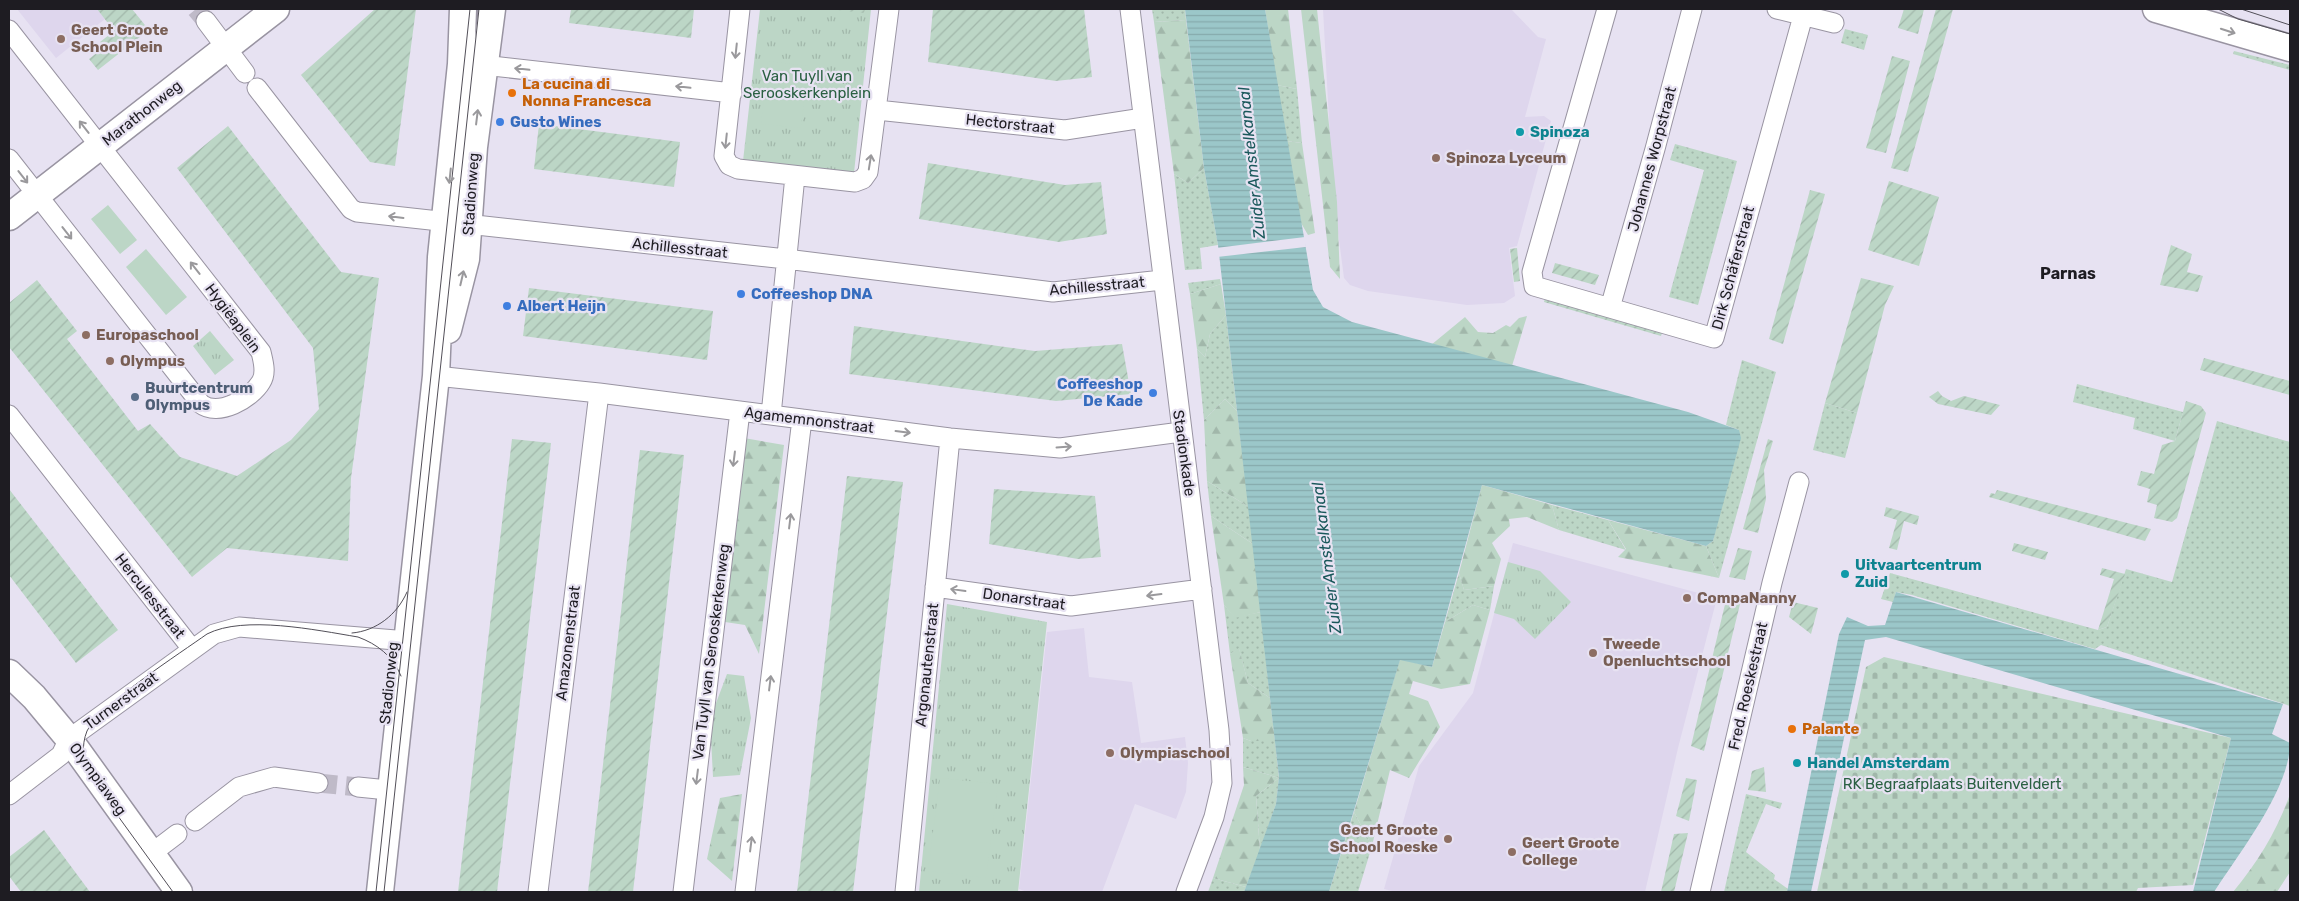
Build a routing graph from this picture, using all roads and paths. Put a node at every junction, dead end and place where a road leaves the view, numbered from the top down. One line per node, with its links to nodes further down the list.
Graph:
1 (276, 9): 16 (main road, Marathonweg)
2 (463, 9): 29 (main road, Stadionweg, one-way to 29)
3 (492, 9): 18 (main road, Stadionweg)
4 (740, 9): 21 (street, one-way to 21)
5 (889, 9): 22 (street)
6 (1130, 9): 23 (street, Stadionkade)
7 (1606, 9): 32 (street, Dirk Schäferstraat)
8 (1692, 9): 32 (street, Johannes Worpstraat)
9 (1777, 9): 12 (street)
10 (2156, 9): 11 (main road)
11 (2182, 11): 17 (main road, one-way to 17)
12 (1802, 16): 14 (street); 32 (street, Dirk Schäferstraat)
13 (206, 21): 16 (street)
14 (1834, 23)
15 (9, 30): 24 (street, Hygiëaplein, one-way to 15)
16 (226, 46): 19 (street); 24 (main road, Marathonweg)
17 (2290, 48)
18 (483, 65): 21 (street, one-way to 18); 29 (main road, Stadionweg, one-way to 18)
19 (245, 73)
20 (257, 88): 29 (street, Achillesstraat, one-way to 20)
21 (732, 92): 26 (street, one-way to 26)
22 (877, 110): 23 (street, Hectorstraat); 26 (street, one-way to 22)
23 (1143, 118): 31 (street, Stadionkade)
24 (100, 146): 27 (main road, Marathonweg); 27 (street, Hygiëaplein, one-way to 24)
25 (9, 159): 27 (street, Hygiëaplein, one-way to 27)
26 (795, 176): 30 (street)
27 (37, 195): 28 (main road, Marathonweg)
28 (9, 217)
29 (457, 224): 30 (street, Achillesstraat); 33 (main road, Stadionweg)
30 (786, 259): 31 (street, Achillesstraat); 37 (street)
31 (1162, 280): 39 (street, Stadionkade)
32 (1610, 308)
33 (436, 376): 34 (street, Agamemnonstraat); 44 (main road, Stadionweg)
34 (599, 393): 35 (street, Agamemnonstraat); 57 (street, Amazonenstraat)
35 (740, 411): 37 (street, Agamemnonstraat); 58 (street, Van Tuyll van Serooskerkenweg, one-way to 58)
36 (9, 415): 45 (street, Herculesstraat)
37 (771, 415): 38 (street, Agamemnonstraat)
38 (802, 419): 40 (street, Agamemnonstraat, one-way to 40); 59 (street, one-way to 38)
39 (1181, 432): 40 (street, Agamemnonstraat, one-way to 39); 43 (street, Stadionkade)
40 (950, 438): 42 (street, Argonautenstraat)
41 (1799, 482): 62 (street, Fred. Roeskestraat)
42 (935, 587): 43 (street, Donarstraat, one-way to 42); 60 (street, Argonautenstraat)
43 (1202, 588): 61 (street, Stadionkade)
44 (401, 641): 45 (street, Herculesstraat); 55 (main road, Stadionweg); 56 (main road, Stadionweg)
45 (192, 649): 47 (street, Turnerstraat)
46 (9, 674): 47 (main road, Olympiaweg)
47 (65, 747): 49 (street, Turnerstraat); 52 (main road, Olympiaweg); 53 (main road, Olympiaweg)
48 (318, 783): 50 (street)
49 (9, 795)
50 (194, 821)
51 (177, 834): 52 (street)
52 (152, 853): 54 (main road, Olympiaweg)
53 (160, 892)
54 (179, 892)
55 (367, 892)
56 (380, 892)
57 (538, 892)
58 (683, 892)
59 (745, 892)
60 (905, 892)
61 (1186, 892)
62 (1700, 892)

